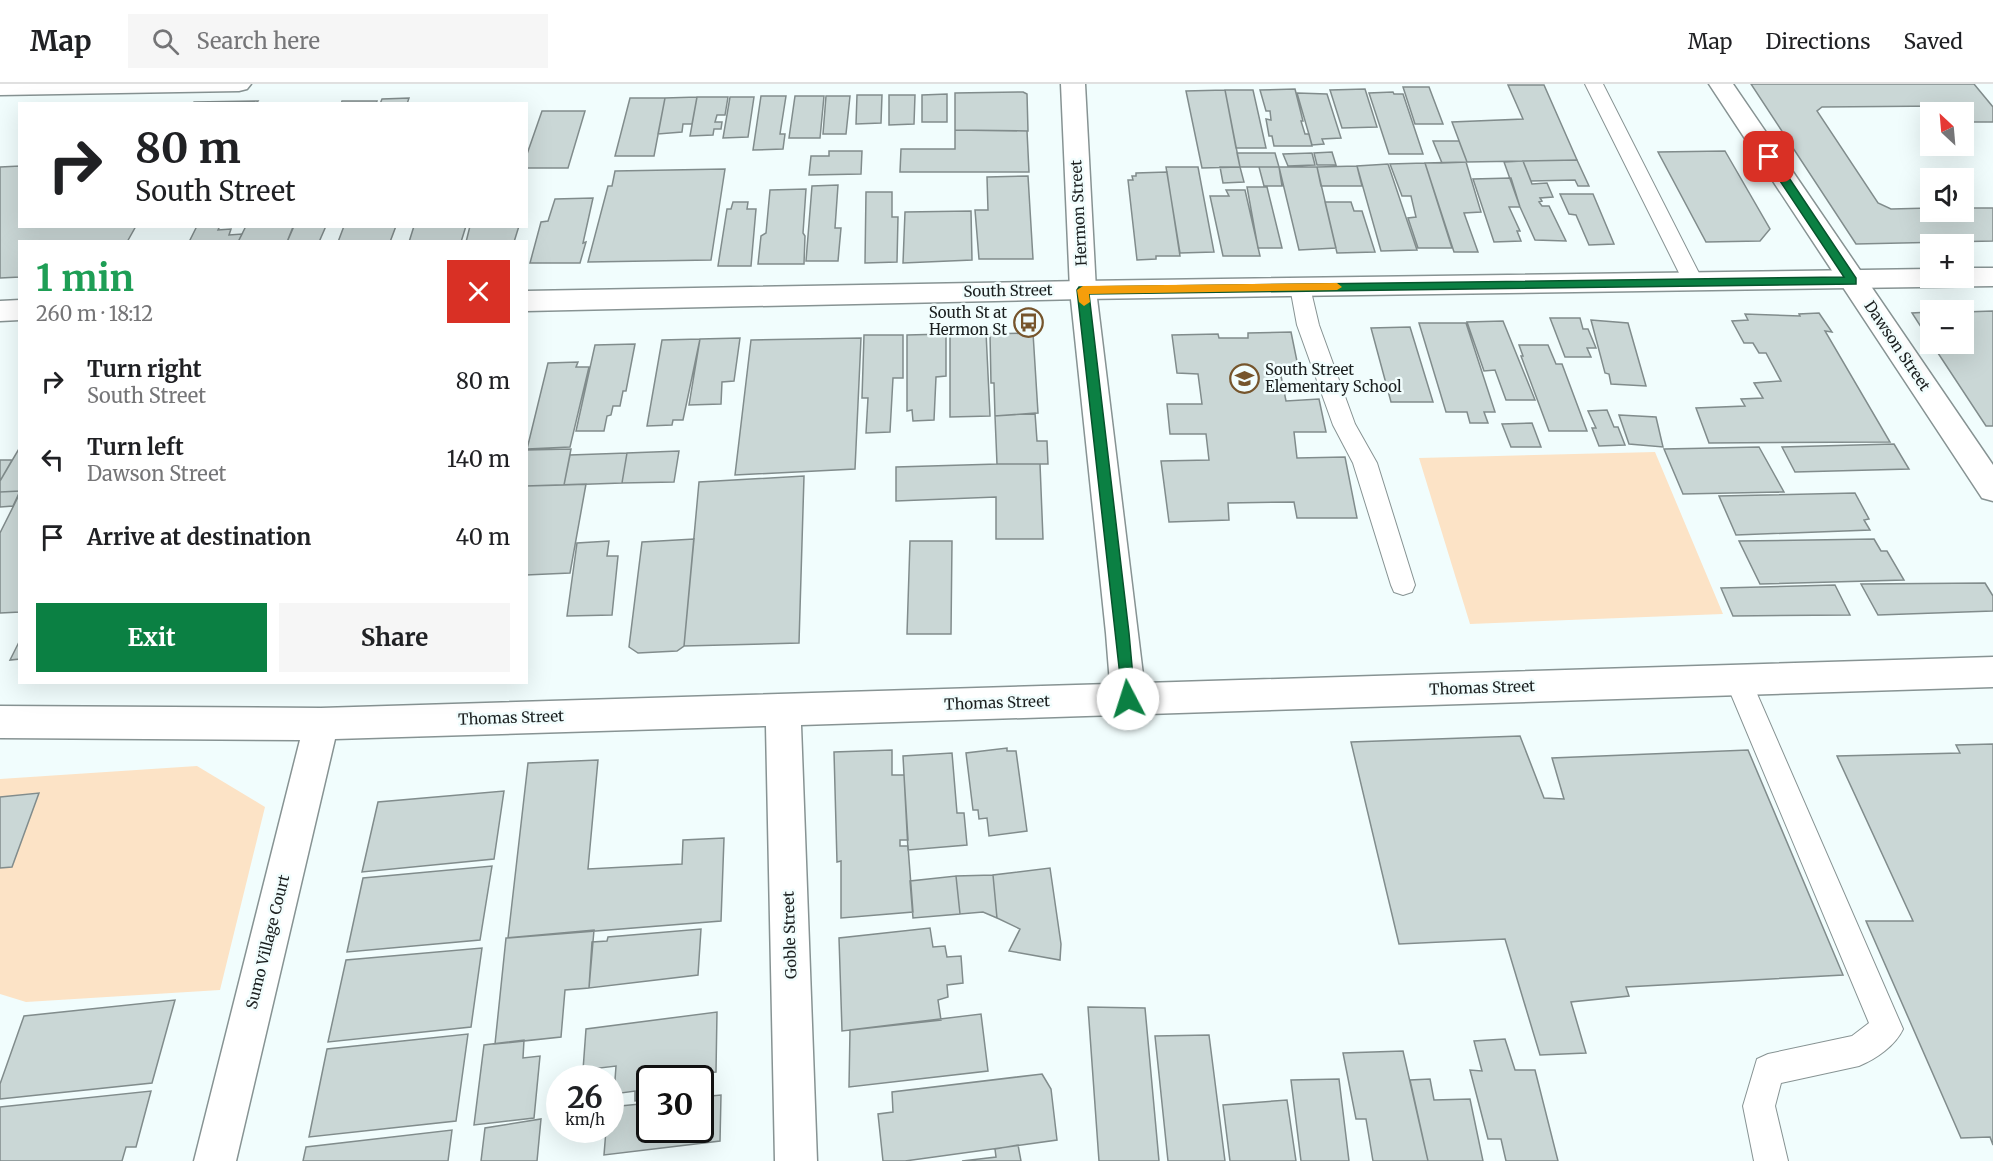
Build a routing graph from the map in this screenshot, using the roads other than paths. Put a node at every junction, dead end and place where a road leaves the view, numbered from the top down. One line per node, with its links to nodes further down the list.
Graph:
1 (239, 84): 5 (street)
2 (1073, 84): 11 (street, Hermon Street)
3 (1594, 84): 9 (lane)
4 (1721, 84): 8 (street, Dawson Street)
5 (148, 85): 6 (street)
6 (0, 88)
7 (1993, 278): 8 (street, South Street)
8 (1852, 281): 9 (street, South Street); 15 (street, Dawson Street)
9 (1694, 283): 10 (street, South Street)
10 (1300, 287): 11 (street, South Street); 16 (lane)
11 (1083, 290): 12 (street, South Street); 19 (street, Hermon Street)
12 (528, 301)
13 (18, 310): 14 (street)
14 (0, 311)
15 (1993, 489)
16 (1403, 585)
17 (1993, 672): 18 (street, Thomas Street)
18 (1738, 680): 19 (street, Thomas Street); 25 (lane)
19 (1128, 699): 20 (street, Thomas Street)
20 (783, 709): 22 (street, Thomas Street); 24 (street, Goble Street)
21 (0, 722): 22 (street, Thomas Street)
22 (321, 724): 23 (street, Sumo Village Court)
23 (215, 1161)
24 (796, 1161)
25 (1771, 1161)

